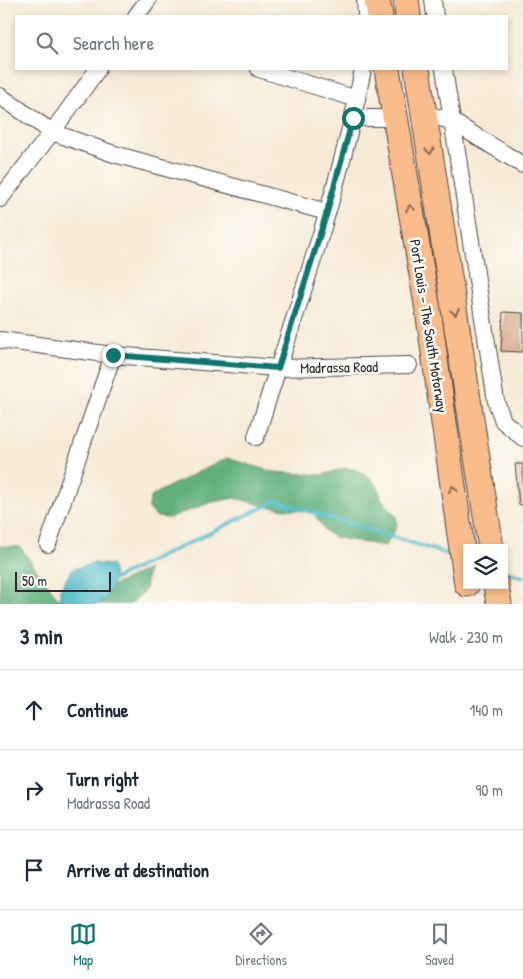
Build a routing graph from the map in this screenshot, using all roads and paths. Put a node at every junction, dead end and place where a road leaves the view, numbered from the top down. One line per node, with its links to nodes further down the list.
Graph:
1 (148, 0): 6 (street)
2 (365, 0): 7 (street)
3 (377, 0): 8 (highway)
4 (406, 0): 9 (highway)
5 (433, 0): 10 (street)
6 (137, 15)
7 (366, 15)
8 (380, 15)
9 (408, 15)
10 (436, 15)
11 (97, 70): 23 (street)
12 (262, 70): 18 (street)
13 (363, 70): 18 (street)
14 (387, 70): 21 (highway, Port Louis – The South Motorway)
15 (417, 70): 19 (highway, Port Louis – The South Motorway)
16 (444, 70): 22 (street)
17 (0, 96): 23 (street)
18 (357, 99): 20 (street)
19 (425, 113): 22 (street); 33 (highway, Port Louis – The South Motorway, one-way to 33)
20 (353, 118): 21 (street); 26 (street)
21 (395, 118): 35 (highway, Port Louis – The South Motorway, one-way to 21)
22 (453, 122): 24 (street); 32 (street)
23 (52, 132): 25 (street); 26 (street)
24 (523, 165)
25 (0, 199)
26 (327, 212): 30 (street)
27 (0, 340): 28 (street, Madrassa Road)
28 (113, 355): 30 (street, Madrassa Road); 34 (street)
29 (409, 365): 30 (street, Madrassa Road)
30 (278, 368): 31 (street)
31 (256, 437)
32 (523, 438)
33 (490, 540)
34 (48, 544)
35 (468, 593)

